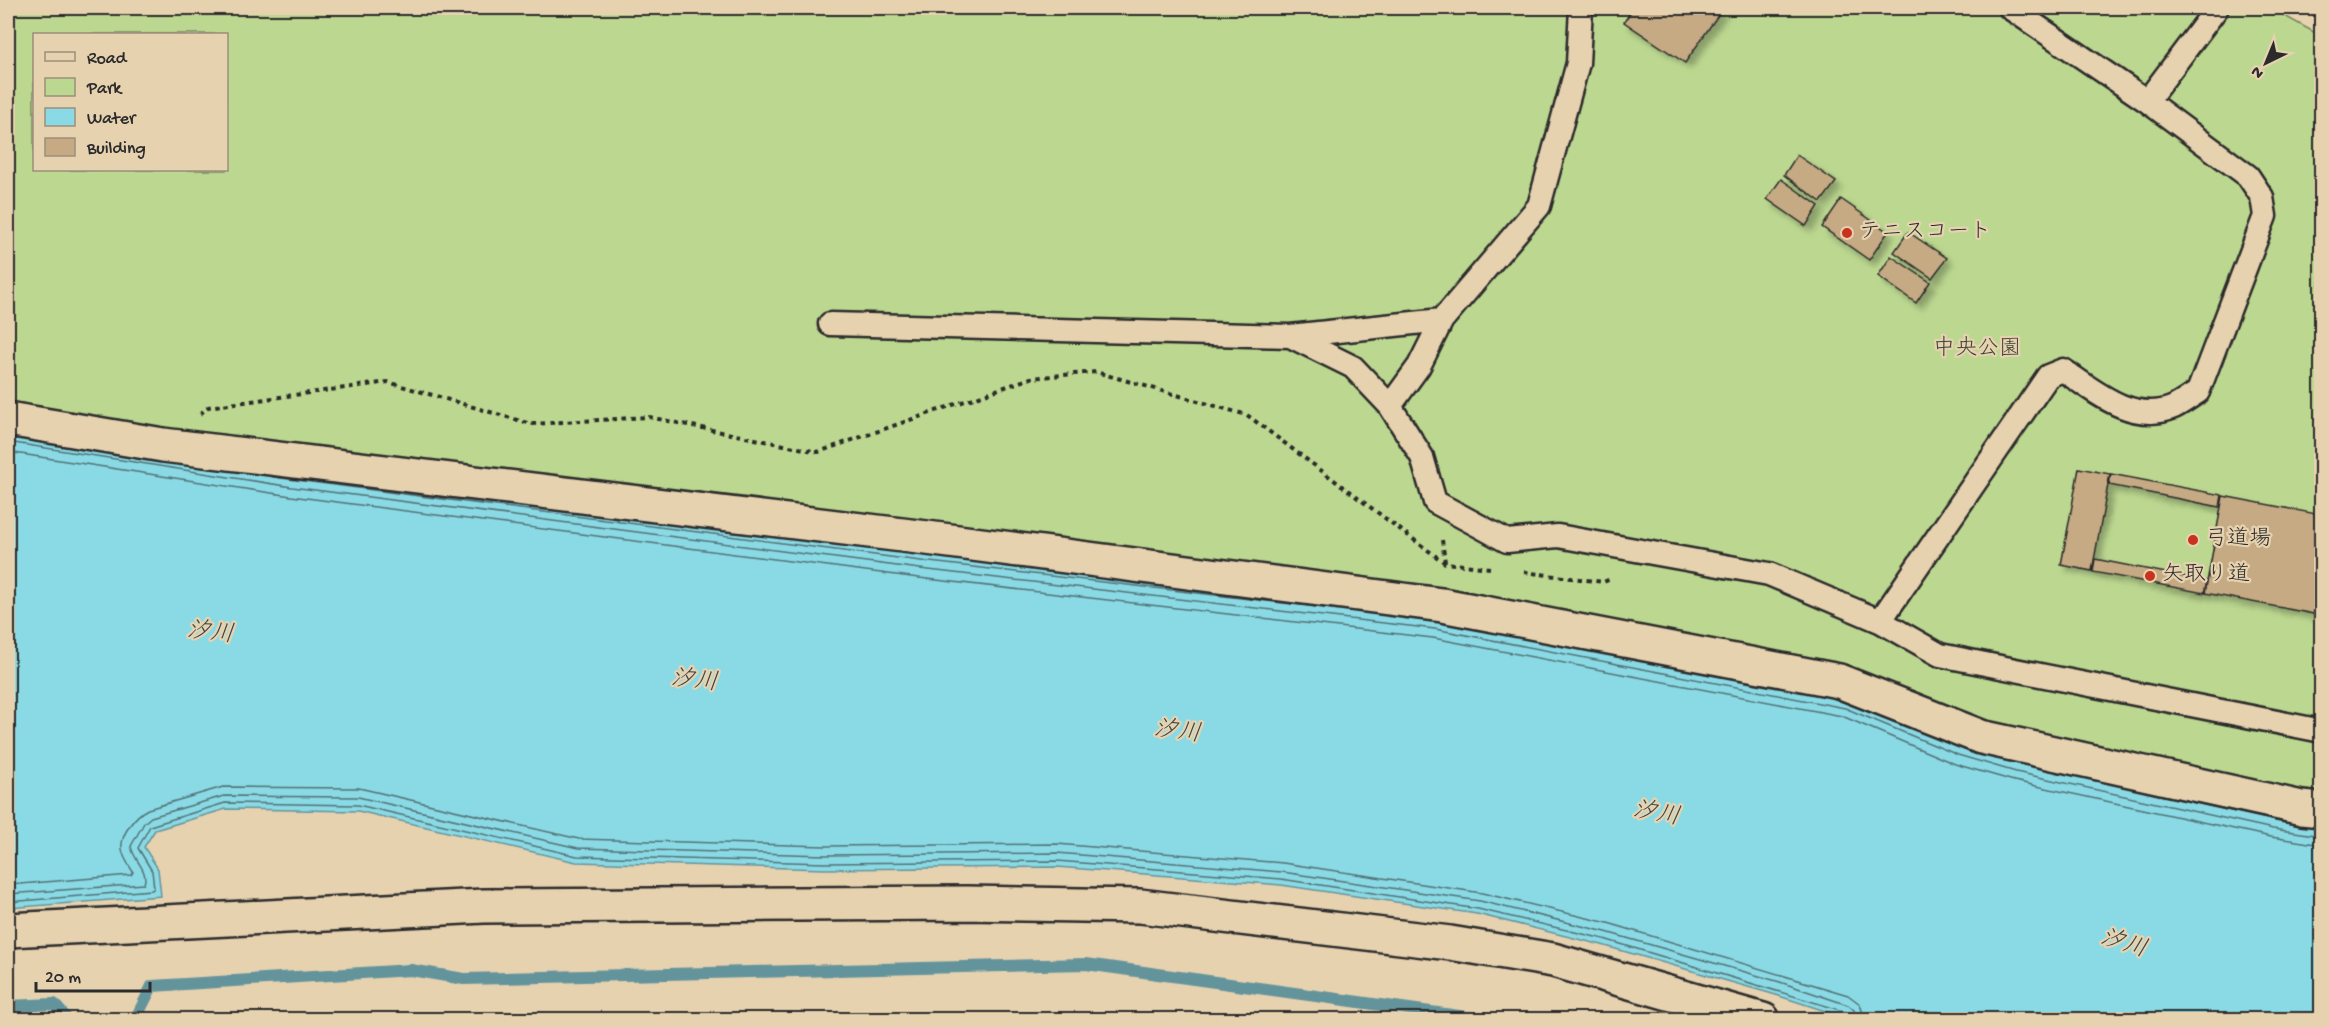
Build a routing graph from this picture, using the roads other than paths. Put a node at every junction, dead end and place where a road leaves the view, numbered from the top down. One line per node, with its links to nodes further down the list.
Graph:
1 (1581, 8): 5 (lane)
2 (2010, 8): 4 (lane)
3 (2217, 8): 4 (lane)
4 (2147, 101): 10 (lane)
5 (1442, 321): 7 (lane); 8 (lane)
6 (830, 324): 7 (lane)
7 (1290, 336): 8 (lane)
8 (1390, 406): 10 (lane)
9 (8, 419): 12 (street)
10 (1880, 621): 11 (lane)
11 (2322, 731)
12 (2322, 810)
13 (8, 930): 14 (street)
14 (1763, 1020)

